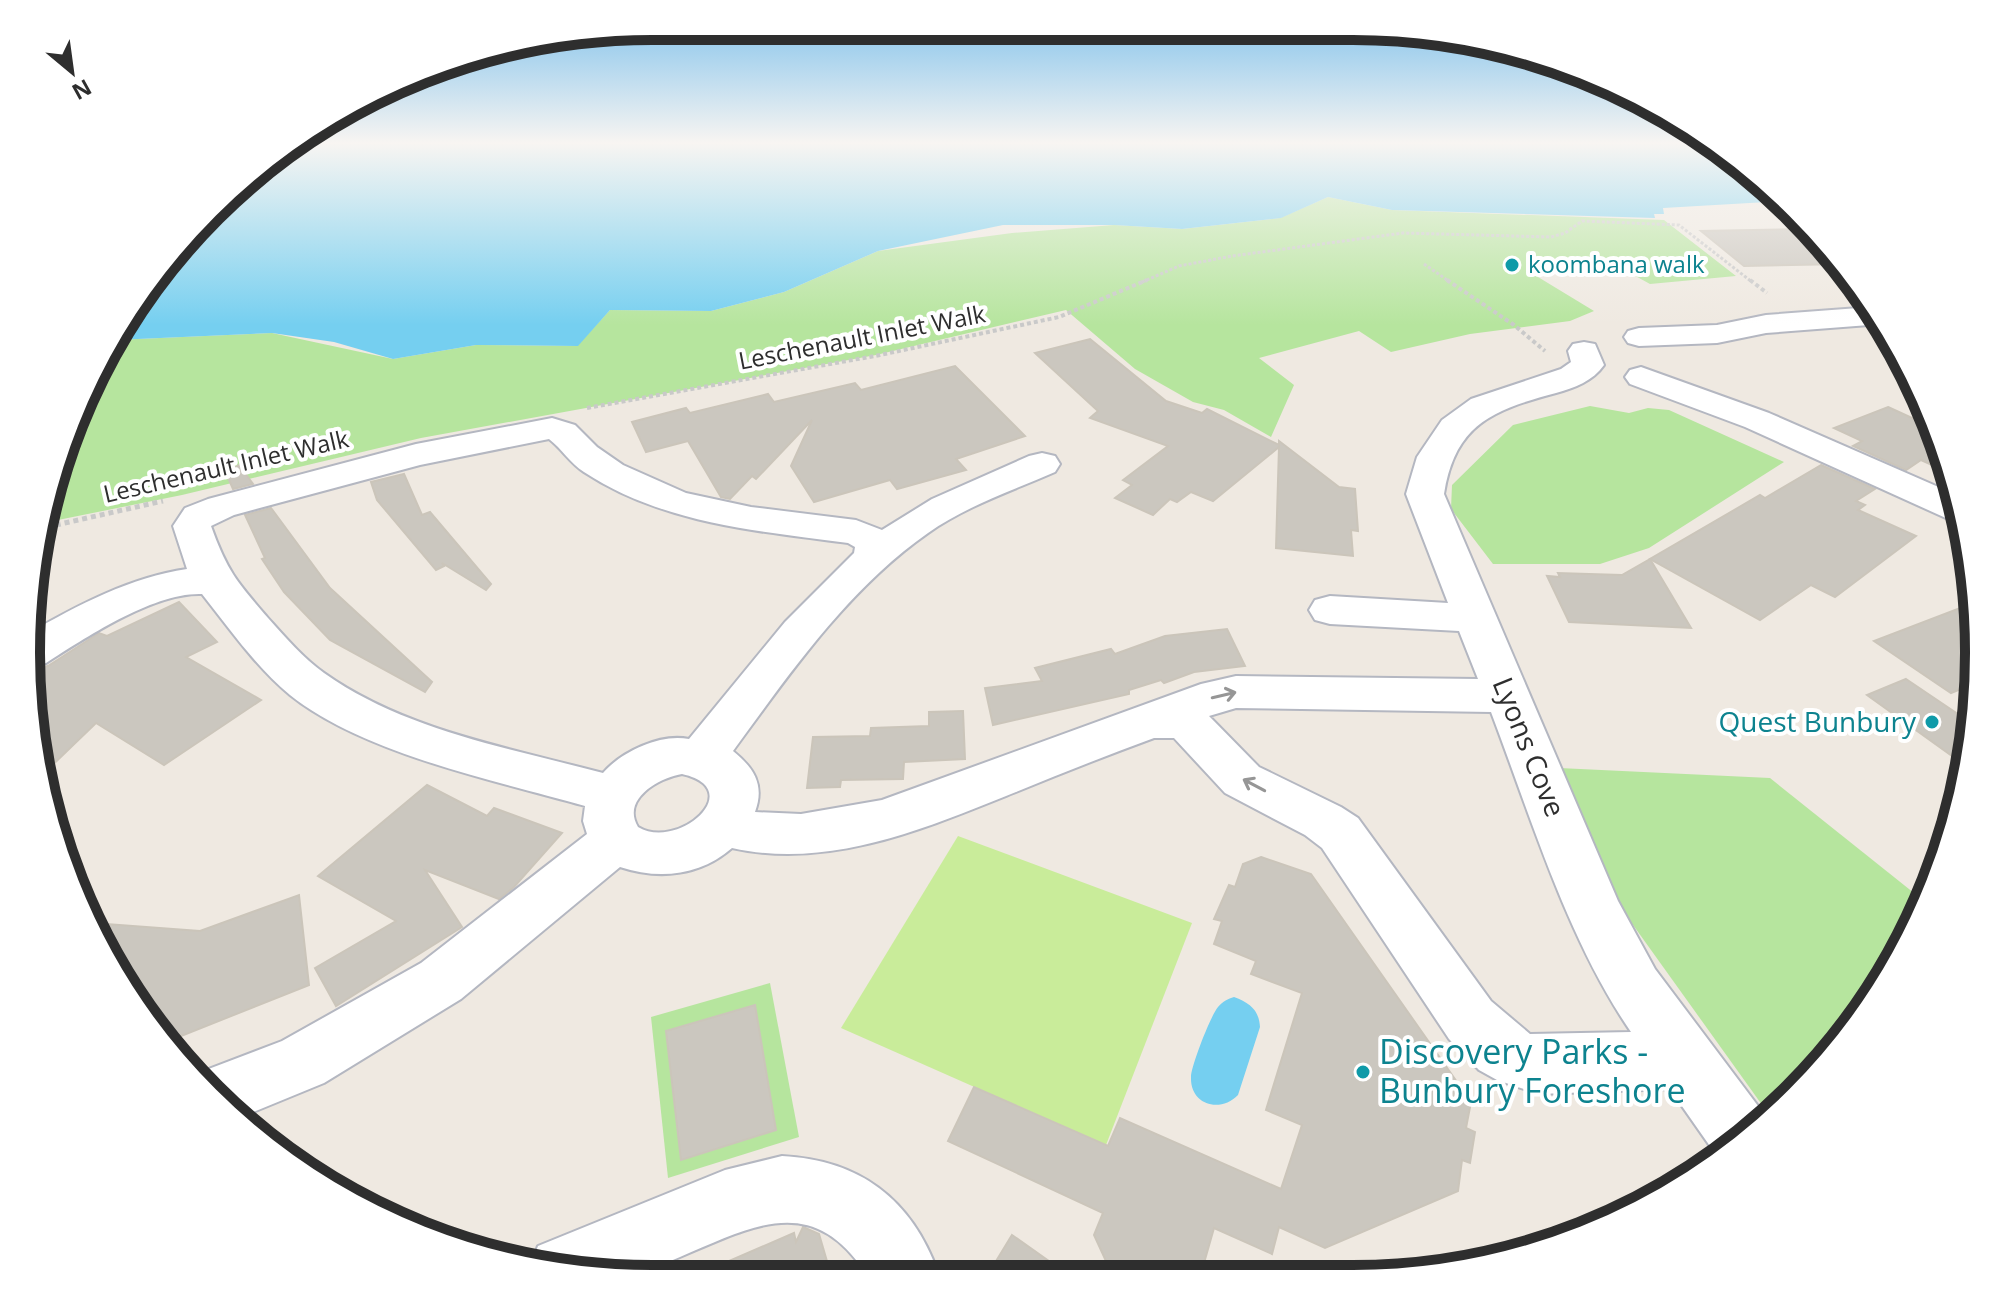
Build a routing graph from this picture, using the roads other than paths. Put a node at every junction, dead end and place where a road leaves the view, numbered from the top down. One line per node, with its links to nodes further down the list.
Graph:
1 (1865, 317): 2 (street)
2 (1717, 334): 3 (street); 5 (street)
3 (1639, 337): 4 (street); 5 (street)
4 (1584, 351): 6 (street, Lyons Cove); 7 (street)
5 (1680, 366): 7 (street, Lyons Cove); 8 (street)
6 (1547, 370): 7 (street, Lyons Cove); 14 (street, Lyons Cove)
7 (1639, 377): 8 (street)
8 (1757, 420): 10 (street)
9 (1042, 464): 11 (street)
10 (1946, 504)
11 (872, 559): 12 (street); 18 (street)
12 (215, 583): 15 (street); 19 (street)
13 (1330, 610): 14 (street)
14 (1475, 618): 16 (street, Lyons Cove)
15 (40, 646)
16 (1508, 696): 17 (street, one-way to 16); 21 (street, Lyons Cove)
17 (1150, 721): 20 (street); 21 (street, one-way to 17)
18 (702, 757): 19 (street); 20 (street)
19 (615, 817): 20 (street); 22 (street)
20 (724, 826)
21 (1685, 1059): 23 (street, Lyons Cove)
22 (226, 1092)
23 (1736, 1129)
24 (587, 1261): 25 (street)
25 (900, 1265)

